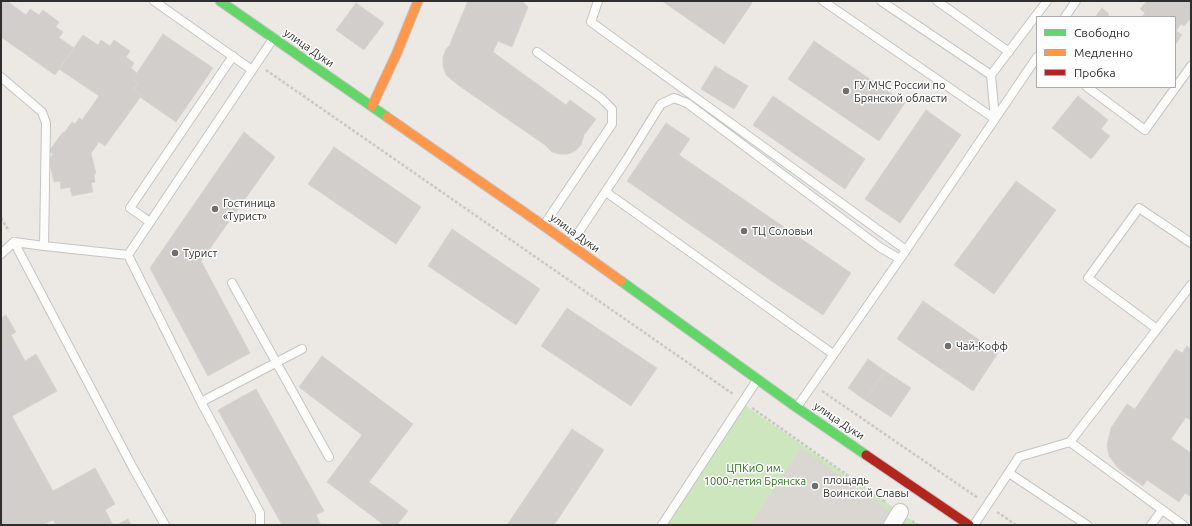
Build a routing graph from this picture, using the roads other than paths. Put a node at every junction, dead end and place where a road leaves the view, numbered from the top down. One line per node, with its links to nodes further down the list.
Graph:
1 (154, 1): 14 (lane)
2 (220, 1): 11 (main road, улица Дуки)
3 (418, 1): 23 (main road)
4 (598, 1): 32 (lane)
5 (823, 1): 24 (lane)
6 (881, 1): 18 (lane)
7 (937, 1): 13 (lane)
8 (1046, 1): 13 (lane)
9 (1076, 1): 10 (lane)
10 (1065, 16)
11 (274, 38): 17 (lane); 23 (main road, улица Дуки)
12 (537, 52): 27 (lane)
13 (1008, 52): 18 (lane)
14 (233, 56): 17 (lane); 26 (lane)
15 (1036, 58): 24 (lane)
16 (1191, 66): 20 (lane)
17 (254, 67): 26 (lane)
18 (991, 75): 24 (lane)
19 (1, 77): 31 (lane)
20 (1176, 87)
21 (1087, 88): 22 (lane)
22 (1175, 88)
23 (372, 106): 27 (main road, улица Дуки)
24 (994, 119): 32 (lane)
25 (606, 192): 30 (lane); 35 (lane); 40 (lane)
26 (150, 222): 34 (lane)
27 (544, 226): 30 (main road, улица Дуки)
28 (14, 242): 31 (lane); 33 (lane); 49 (lane)
29 (1191, 243): 38 (lane)
30 (571, 245): 42 (main road, улица Дуки)
31 (44, 246): 34 (lane)
32 (906, 250): 35 (lane)
33 (1, 254)
34 (128, 255): 43 (lane)
35 (900, 259): 40 (lane)
36 (232, 283): 41 (lane)
37 (1191, 284): 38 (lane)
38 (1157, 329): 45 (lane)
39 (302, 349): 41 (lane)
40 (833, 354): 44 (lane)
41 (276, 362): 43 (lane); 46 (lane)
42 (757, 380): 44 (main road, улица Дуки); 51 (lane)
43 (201, 402): 50 (lane)
44 (796, 407): 52 (main road, улица Дуки)
45 (1070, 442): 47 (lane); 48 (lane)
46 (329, 457)
47 (1009, 473): 53 (lane); 54 (lane)
48 (1162, 510): 55 (lane); 56 (lane)
49 (165, 525)
50 (260, 525)
51 (662, 525)
52 (969, 525)
53 (974, 525)
54 (1087, 525)
55 (1151, 525)
56 (1183, 525)

